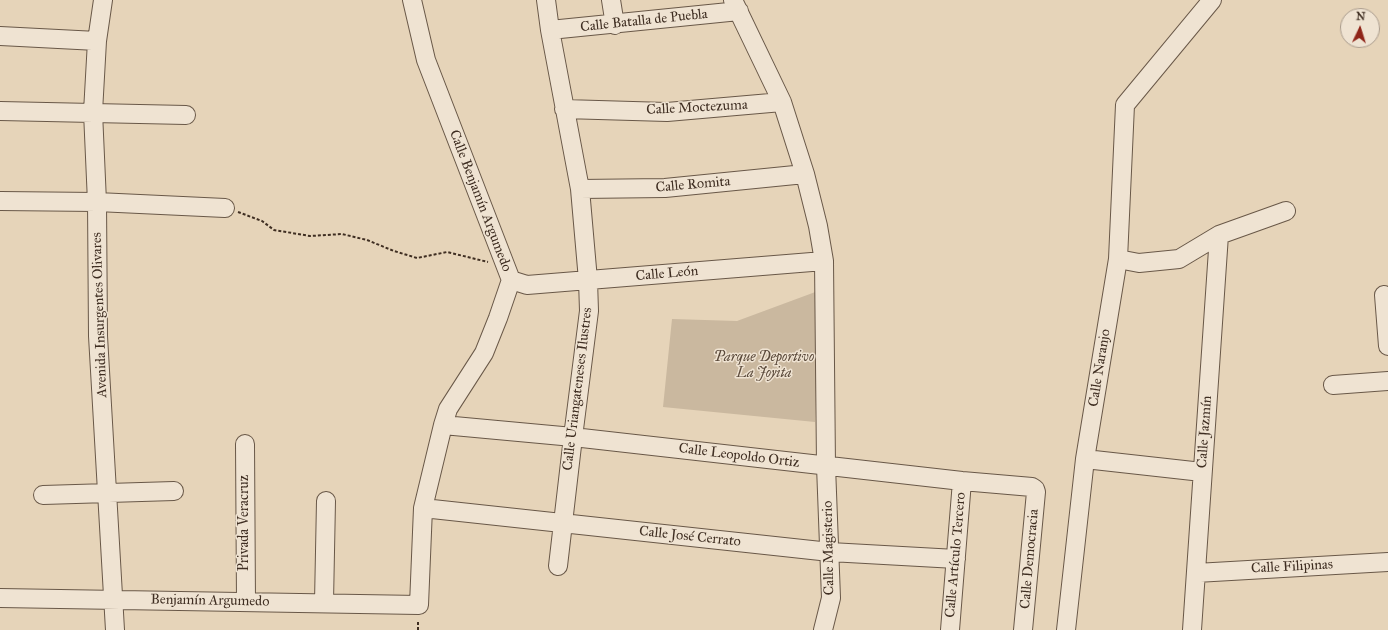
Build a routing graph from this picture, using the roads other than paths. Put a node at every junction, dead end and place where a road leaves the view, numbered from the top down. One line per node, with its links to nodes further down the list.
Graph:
1 (103, 0): 10 (street, Avenida Insurgentes Olivares)
2 (412, 0): 25 (street, Calle Benjamín Argumedo)
3 (546, 0): 8 (street, Calle Uriangateneses Ilustres)
4 (611, 0): 7 (street)
5 (1212, 0): 23 (street, Calle Naranjo)
6 (736, 6): 7 (street, Calle Batalla de Puebla); 11 (street, Calle Magisterio)
7 (615, 25): 8 (street, Calle Batalla de Puebla)
8 (550, 30): 12 (street, Calle Uriangateneses Ilustres)
9 (0, 36): 10 (street)
10 (97, 41): 14 (street, Avenida Insurgentes Olivares)
11 (782, 102): 12 (street, Calle Moctezuma); 16 (street, Calle Magisterio)
12 (564, 109): 17 (street, Calle Uriangateneses Ilustres)
13 (0, 111): 14 (street)
14 (93, 112): 15 (street); 19 (street, Avenida Insurgentes Olivares)
15 (186, 115)
16 (805, 174): 17 (street, Calle Romita); 24 (street, Calle Magisterio)
17 (580, 189): 26 (street, Calle Uriangateneses Ilustres)
18 (0, 201): 19 (street)
19 (97, 202): 20 (street); 40 (street, Avenida Insurgentes Olivares)
20 (225, 208)
21 (1286, 211): 22 (street)
22 (1219, 235): 23 (street); 36 (street, Calle Jazmín)
23 (1118, 259): 34 (street, Calle Naranjo)
24 (824, 261): 26 (street, Calle León); 35 (street, Calle Magisterio)
25 (511, 280): 26 (street, Calle León); 31 (street, Calle Benjamín Argumedo)
26 (588, 280): 32 (street, Calle Uriangateneses Ilustres)
27 (1384, 295): 28 (street)
28 (1388, 346)
29 (1388, 381): 30 (street)
30 (1333, 385)
31 (443, 425): 32 (street, Calle Leopoldo Ortiz); 43 (street, Calle Benjamín Argumedo)
32 (573, 437): 35 (street, Calle Leopoldo Ortiz); 44 (street, Calle Uriangateneses Ilustres)
33 (245, 444): 52 (street, Privada Veracruz)
34 (1085, 459): 36 (street); 59 (street, Calle Naranjo)
35 (826, 466): 37 (street, Calle Leopoldo Ortiz); 45 (street, Calle Magisterio)
36 (1202, 472): 49 (street, Calle Jazmín)
37 (962, 481): 38 (street, Calle Leopoldo Ortiz); 46 (street, Calle Artículo Tercero)
38 (1035, 489): 58 (street, Calle Democracia)
39 (174, 491): 40 (street)
40 (108, 493): 41 (street); 51 (street, Avenida Insurgentes Olivares)
41 (43, 495)
42 (326, 501): 53 (street)
43 (424, 508): 44 (street, Calle José Cerrato); 54 (street, Calle Benjamín Argumedo)
44 (562, 523): 45 (street, Calle José Cerrato); 48 (street, Calle Uriangateneses Ilustres)
45 (830, 552): 46 (street, Calle José Cerrato); 56 (street, Calle Magisterio)
46 (956, 559): 57 (street, Calle Artículo Tercero)
47 (1388, 562): 49 (street, Calle Filipinas)
48 (558, 566)
49 (1196, 573): 60 (street, Calle Jazmín)
50 (0, 598): 51 (street, Benjamín Argumedo)
51 (114, 599): 52 (street, Benjamín Argumedo); 55 (street, Avenida Insurgentes Olivares)
52 (246, 601): 53 (street, Benjamín Argumedo)
53 (324, 602): 54 (street, Benjamín Argumedo)
54 (419, 605)
55 (115, 630)
56 (823, 630)
57 (950, 630)
58 (1023, 630)
59 (1066, 630)
60 (1192, 630)

